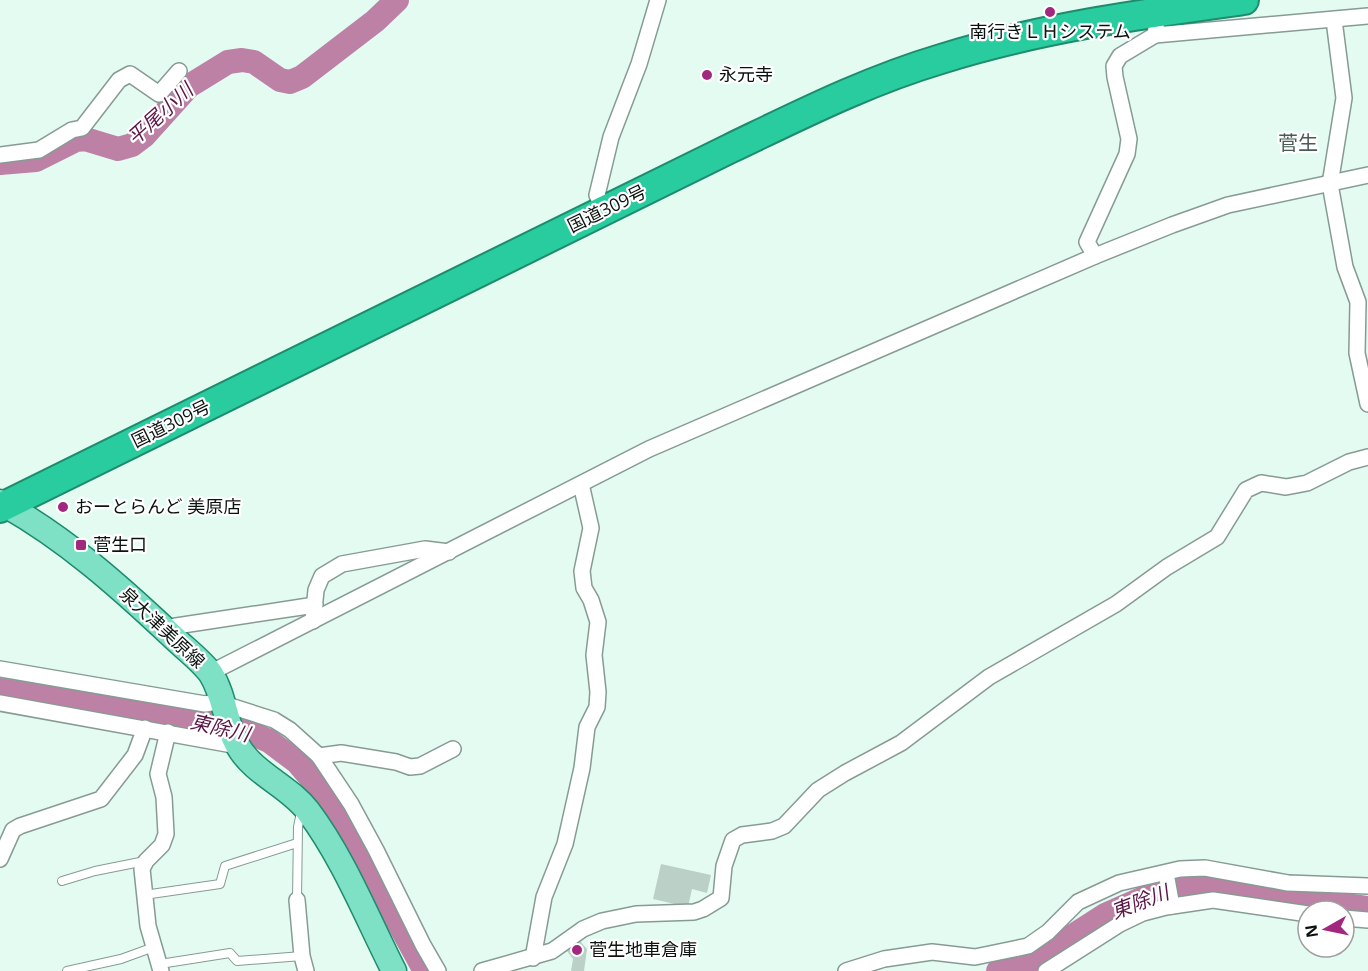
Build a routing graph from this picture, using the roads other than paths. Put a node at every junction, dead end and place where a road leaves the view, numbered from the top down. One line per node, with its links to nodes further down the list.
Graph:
1 (658, 0): 11 (street)
2 (1118, 0): 11 (highway, 国道309号)
3 (1244, 0): 6 (highway, 国道309号)
4 (1368, 16): 5 (street)
5 (1334, 20): 6 (street); 10 (street)
6 (1157, 23): 11 (highway, 国道309号); 12 (street)
7 (179, 71): 8 (street)
8 (0, 155)
9 (1368, 175): 10 (street)
10 (1330, 184): 12 (street); 13 (street)
11 (601, 202): 16 (highway, 国道309号)
12 (1095, 256): 15 (street)
13 (1368, 404)
14 (1368, 457): 42 (street)
15 (581, 484): 17 (street); 42 (street)
16 (1, 501): 20 (main road, 泉大津美原線)
17 (449, 552): 18 (street); 19 (street)
18 (315, 604): 19 (street); 20 (street)
19 (313, 621): 22 (street)
20 (163, 628): 22 (main road, 泉大津美原線)
21 (0, 669): 24 (street)
22 (210, 673): 24 (main road, 泉大津美原線)
23 (0, 703): 25 (street)
24 (225, 706): 27 (main road, 泉大津美原線); 29 (street)
25 (146, 728): 26 (street); 32 (street)
26 (168, 732): 27 (street); 33 (street)
27 (237, 743): 30 (main road, 泉大津美原線)
28 (453, 749): 29 (street)
29 (319, 756): 47 (street)
30 (302, 806): 31 (lane); 46 (main road, 泉大津美原線)
31 (297, 843): 37 (lane); 38 (lane)
32 (0, 859)
33 (146, 861): 35 (lane); 37 (street)
34 (1166, 873): 36 (street); 39 (street); 49 (street)
35 (62, 881)
36 (1368, 886)
37 (144, 895): 41 (street)
38 (297, 900): 43 (street)
39 (1172, 906): 40 (street); 50 (street)
40 (1296, 912)
41 (155, 947): 44 (street); 45 (lane)
42 (533, 958): 48 (street)
43 (304, 964): 44 (lane)
44 (161, 968)
45 (66, 971)
46 (394, 971)
47 (438, 971)
48 (482, 971)
49 (846, 971)
50 (1046, 971)

